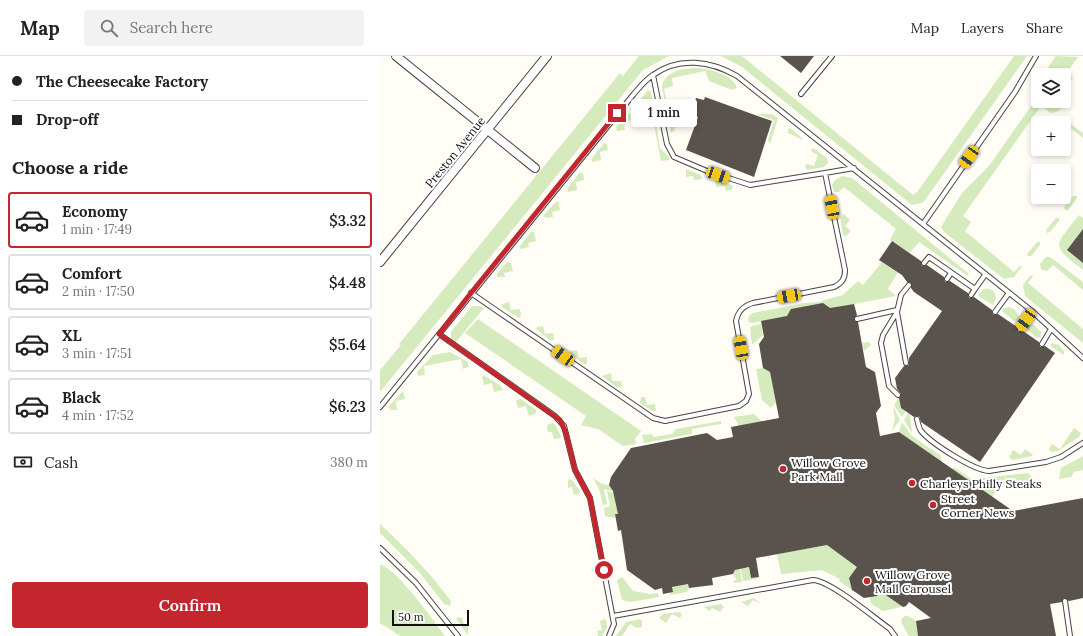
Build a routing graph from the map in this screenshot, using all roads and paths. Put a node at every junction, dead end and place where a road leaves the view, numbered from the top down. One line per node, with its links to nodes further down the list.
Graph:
1 (396, 56): 7 (street)
2 (547, 56): 7 (street, Preston Avenue)
3 (832, 56): 6 (lane)
4 (1036, 56): 11 (lane)
5 (653, 74): 9 (lane); 10 (lane); 19 (lane)
6 (801, 94)
7 (488, 130): 8 (street); 12 (street, Preston Avenue)
8 (535, 168)
9 (854, 168): 10 (lane); 11 (lane)
10 (825, 173): 19 (lane)
11 (923, 224): 15 (lane)
12 (380, 262)
13 (924, 263): 14 (lane)
14 (952, 273): 16 (lane); 18 (lane)
15 (985, 275): 18 (lane); 20 (lane)
16 (947, 279)
17 (909, 285): 22 (lane)
18 (975, 289): 21 (lane)
19 (471, 293): 28 (lane)
20 (1009, 293): 23 (lane); 24 (lane)
21 (971, 295)
22 (897, 311): 25 (lane); 31 (lane); 32 (lane)
23 (1032, 311): 26 (lane); 27 (lane)
24 (995, 312)
25 (857, 319)
26 (1020, 329)
27 (1051, 329): 29 (lane); 30 (lane)
28 (439, 334): 33 (lane); 40 (lane)
29 (1042, 344)
30 (1083, 358)
31 (906, 363)
32 (898, 395)
33 (380, 407)
34 (917, 419): 35 (lane)
35 (1083, 443)
36 (380, 548): 37 (lane)
37 (385, 553): 38 (lane); 41 (lane)
38 (380, 554)
39 (1065, 602): 44 (lane)
40 (613, 616): 42 (lane); 43 (lane)
41 (458, 636)
42 (608, 636)
43 (895, 636)
44 (1070, 636)

